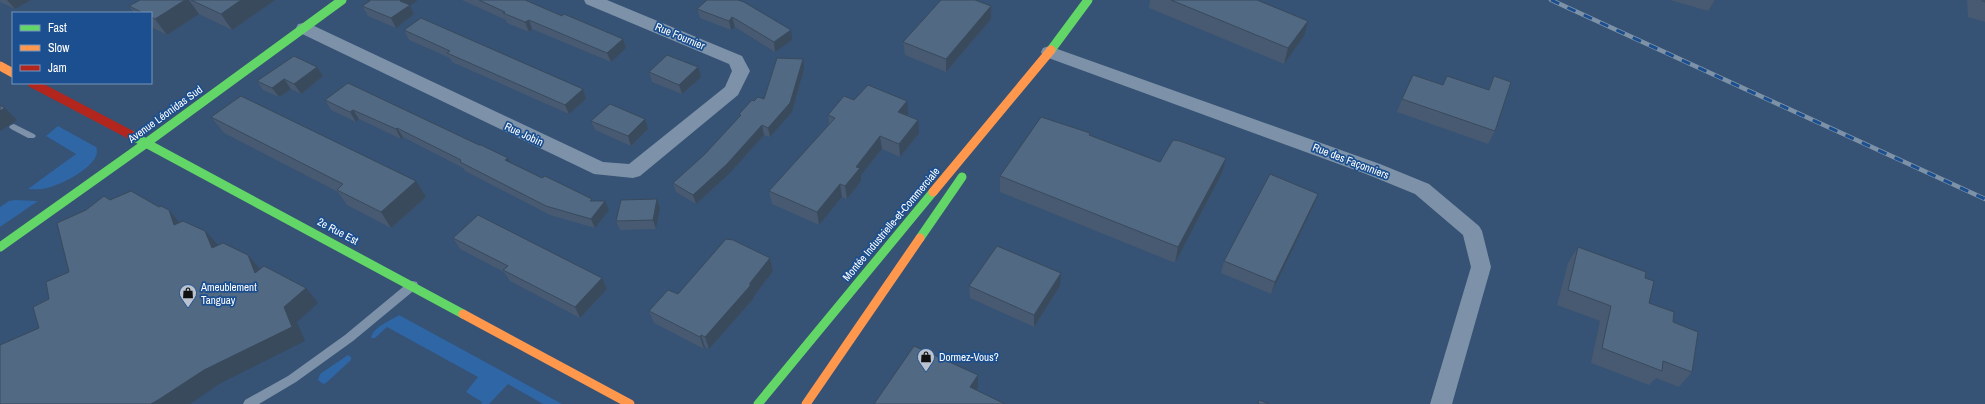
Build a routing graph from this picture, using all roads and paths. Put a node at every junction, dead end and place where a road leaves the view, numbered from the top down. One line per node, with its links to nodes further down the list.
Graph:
1 (342, 0): 4 (street, Avenue Léonidas Sud)
2 (592, 0): 9 (street, Rue Fournier)
3 (1088, 0): 5 (street, Montée Industrielle-et-Commerciale)
4 (304, 28): 9 (street, Rue Jobin); 12 (street, Avenue Léonidas Sud)
5 (1046, 56): 13 (street, Montée Industrielle-et-Commerciale); 19 (street, Montée Industrielle-et-Commerciale); 21 (street, Rue des Façonniers)
6 (0, 66): 7 (street)
7 (12, 72)
8 (34, 84): 12 (street, 2e Rue Est)
9 (732, 91)
10 (14, 127): 11 (lane)
11 (32, 136)
12 (145, 144): 15 (street, Avenue Léonidas Sud); 16 (street, 2e Rue Est)
13 (980, 150)
14 (967, 170): 20 (street)
15 (0, 247)
16 (412, 285): 17 (lane); 18 (street, 2e Rue Est)
17 (249, 404)
18 (630, 404)
19 (758, 404)
20 (806, 404)
21 (1441, 404)

